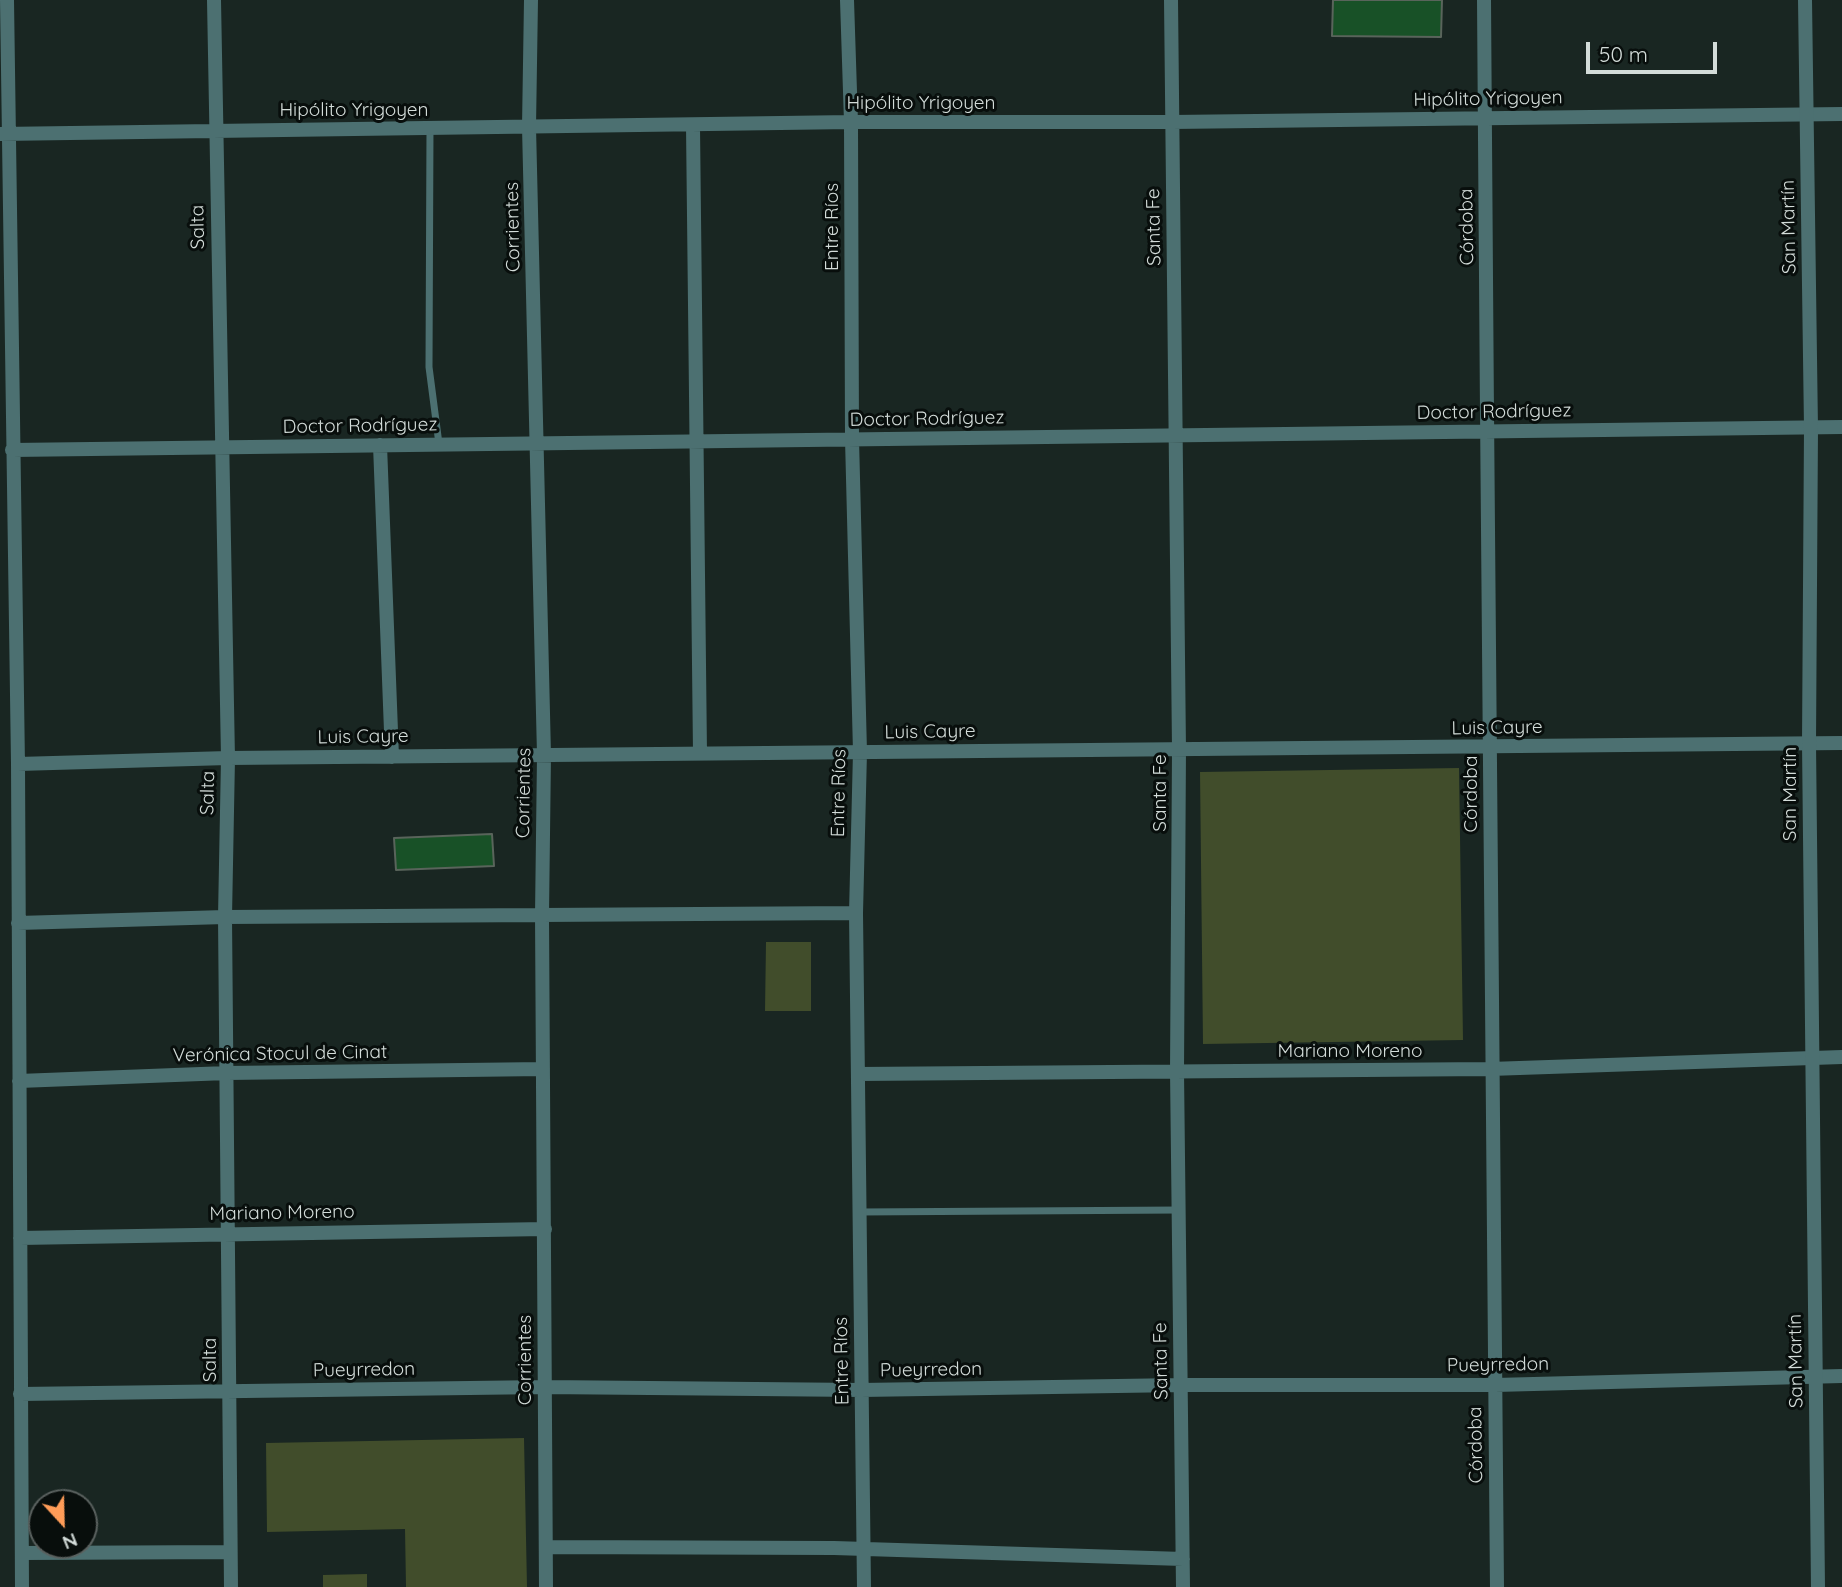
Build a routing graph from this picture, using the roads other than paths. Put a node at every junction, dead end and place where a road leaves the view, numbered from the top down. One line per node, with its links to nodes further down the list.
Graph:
1 (7, 0): 17 (street)
2 (214, 0): 16 (street, Salta)
3 (531, 0): 14 (street, Corrientes)
4 (847, 0): 11 (street, Entre Ríos)
5 (1171, 0): 12 (street, Santa Fe)
6 (1484, 0): 10 (street, Córdoba)
7 (1805, 0): 9 (street, San Martín)
8 (1842, 114): 9 (street, Hipólito Yrigoyen)
9 (1807, 115): 10 (street, Hipólito Yrigoyen); 19 (street, San Martín)
10 (1485, 118): 12 (street, Hipólito Yrigoyen); 20 (street, Córdoba)
11 (851, 122): 12 (street, Hipólito Yrigoyen); 13 (street, Hipólito Yrigoyen); 22 (street, Entre Ríos)
12 (1172, 122): 21 (street, Santa Fe)
13 (693, 125): 14 (street, Hipólito Yrigoyen); 23 (street)
14 (529, 127): 15 (street, Hipólito Yrigoyen); 24 (street, Corrientes)
15 (430, 128): 16 (street, Hipólito Yrigoyen); 25 (lane)
16 (216, 130): 17 (street, Hipólito Yrigoyen); 27 (street, Salta)
17 (4, 134): 28 (street)
18 (1842, 427): 19 (street, Doctor Rodríguez)
19 (1811, 428): 20 (street, Doctor Rodríguez); 29 (street, San Martín)
20 (1489, 432): 21 (street, Doctor Rodríguez); 31 (street, Córdoba)
21 (1176, 436): 22 (street, Doctor Rodríguez); 32 (street, Santa Fe)
22 (852, 439): 23 (street, Doctor Rodríguez); 33 (street, Entre Ríos)
23 (697, 441): 24 (street, Doctor Rodríguez); 34 (street)
24 (537, 443): 25 (street, Doctor Rodríguez); 35 (street, Corrientes)
25 (439, 444): 26 (street, Doctor Rodríguez)
26 (380, 445): 27 (street, Doctor Rodríguez); 36 (street)
27 (220, 446): 28 (street, Doctor Rodríguez); 37 (street, Salta)
28 (12, 450): 38 (street)
29 (1809, 743): 30 (street, Luis Cayre); 31 (street, Luis Cayre); 44 (street, San Martín)
30 (1842, 743)
31 (1491, 747): 32 (street, Luis Cayre); 46 (street, Córdoba)
32 (1179, 749): 33 (street, Luis Cayre); 47 (street, Santa Fe)
33 (860, 752): 34 (street, Luis Cayre); 39 (street, Entre Ríos)
34 (700, 753): 35 (street, Luis Cayre)
35 (544, 755): 36 (street, Luis Cayre); 40 (street, Corrientes)
36 (392, 757): 37 (street, Luis Cayre)
37 (228, 758): 38 (street, Luis Cayre); 41 (street, Salta)
38 (18, 764): 42 (street)
39 (856, 913): 40 (street); 49 (street, Entre Ríos)
40 (542, 915): 41 (street); 45 (street, Corrientes)
41 (225, 917): 42 (street); 48 (street, Salta)
42 (18, 923): 50 (street)
43 (1842, 1057): 44 (street, Mariano Moreno)
44 (1811, 1058): 46 (street, Mariano Moreno); 56 (street, San Martín)
45 (543, 1069): 48 (street, Verónica Stocul de Cinat); 53 (street, Corrientes)
46 (1490, 1069): 47 (street, Mariano Moreno); 59 (street, Córdoba)
47 (1178, 1071): 49 (street, Mariano Moreno); 51 (street, Santa Fe)
48 (227, 1073): 50 (street, Verónica Stocul de Cinat); 54 (street, Salta)
49 (858, 1074): 52 (street, Entre Ríos)
50 (19, 1081): 55 (street)
51 (1179, 1210): 52 (lane); 58 (street, Santa Fe)
52 (859, 1212): 61 (street, Entre Ríos)
53 (545, 1229): 54 (street, Mariano Moreno); 60 (street, Corrientes)
54 (229, 1233): 55 (street, Mariano Moreno); 62 (street, Salta)
55 (20, 1238): 63 (street)
56 (1815, 1376): 57 (street, Pueyrredon); 59 (street, Pueyrredon); 75 (street, San Martín)
57 (1842, 1376)
58 (1181, 1385): 59 (street, Pueyrredon); 61 (street, Pueyrredon); 68 (street, Santa Fe)
59 (1495, 1385): 74 (street, Córdoba)
60 (544, 1387): 61 (street, Pueyrredon); 62 (street, Pueyrredon); 64 (street, Corrientes)
61 (861, 1390): 65 (street, Entre Ríos)
62 (229, 1391): 63 (street, Pueyrredon); 66 (street, Salta)
63 (20, 1394): 67 (street)
64 (546, 1547): 65 (street); 71 (street, Corrientes)
65 (863, 1551): 68 (street); 72 (street, Entre Ríos)
66 (230, 1552): 67 (street); 70 (street, Salta)
67 (22, 1553): 69 (street)
68 (1183, 1559): 73 (street, Santa Fe)
69 (22, 1587)
70 (231, 1587)
71 (546, 1587)
72 (864, 1587)
73 (1183, 1587)
74 (1497, 1587)
75 (1818, 1587)

